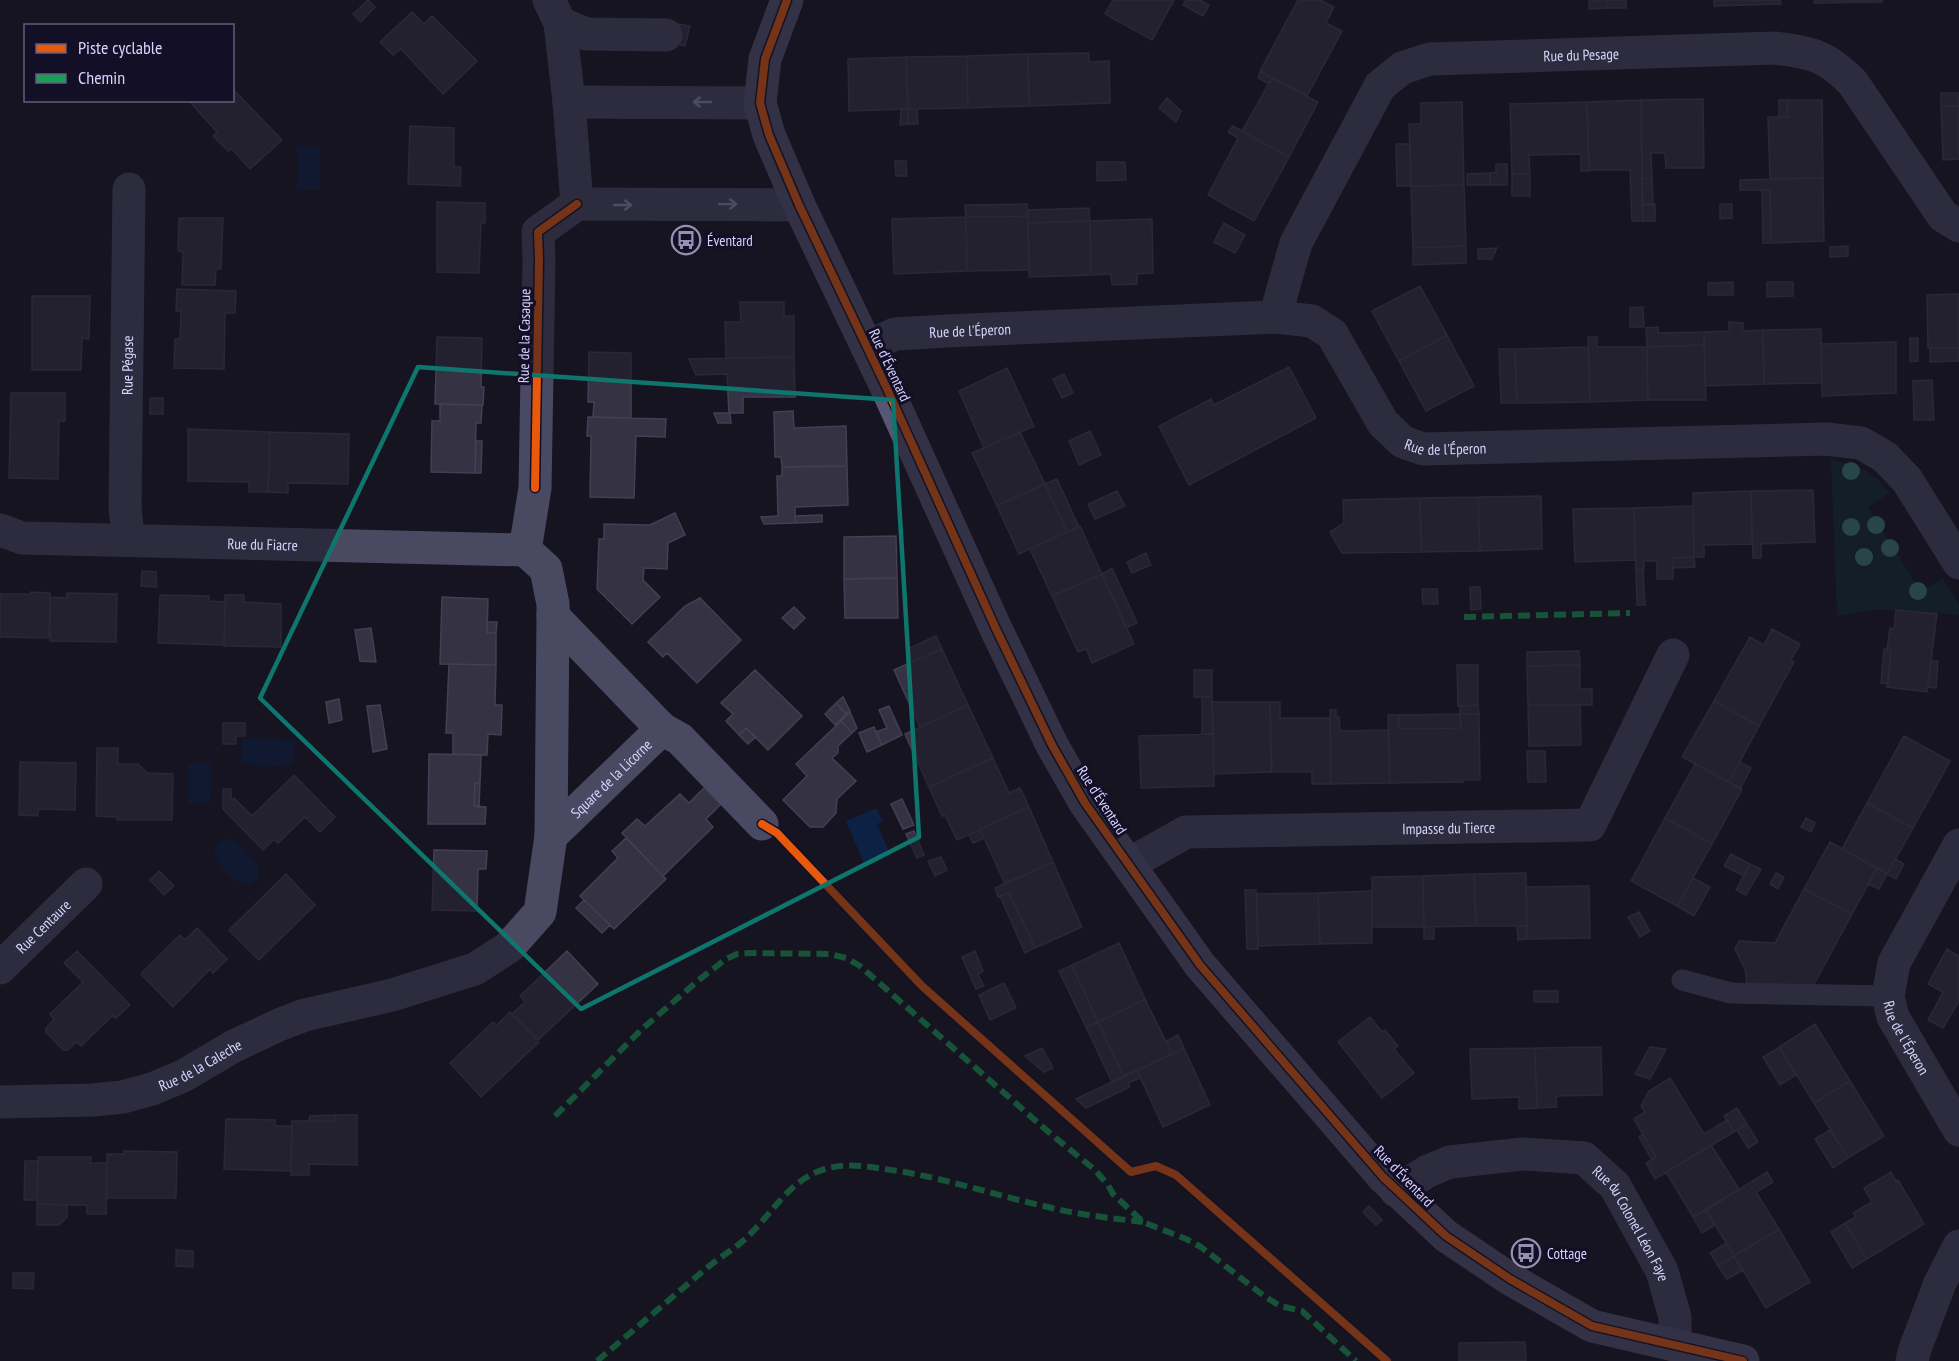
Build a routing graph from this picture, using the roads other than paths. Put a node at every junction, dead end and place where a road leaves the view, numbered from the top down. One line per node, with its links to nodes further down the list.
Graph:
1 (787, 0): 5 (street, Rue d'Éventard)
2 (554, 11): 3 (street); 4 (street)
3 (666, 35)
4 (569, 102): 5 (street, one-way to 4); 7 (street)
5 (760, 103): 8 (street, Rue d'Éventard)
6 (129, 189): 13 (street, Rue Pégase)
7 (577, 204): 8 (street, one-way to 8); 14 (street, Rue de la Casaque)
8 (799, 205): 11 (street, Rue d'Éventard)
9 (1959, 226): 10 (street, Rue du Pesage)
10 (1275, 317): 11 (street, Rue de l'Éperon); 15 (street, Rue de l'Éperon)
11 (867, 347): 22 (street, Rue d'Éventard)
12 (0, 530): 13 (street, Rue du Fiacre)
13 (128, 539): 14 (street, Rue du Fiacre)
14 (525, 550): 16 (street, Square de la Licorne)
15 (1959, 563)
16 (553, 616): 18 (street, Square de la Licorne); 20 (street, Square de la Licorne)
17 (1672, 655): 22 (street, Impasse du Tierce)
18 (662, 729): 19 (street); 20 (street, Square de la Licorne)
19 (762, 824)
20 (551, 836): 26 (street, Square de la Licorne)
21 (1959, 845): 27 (street, Rue de l'Éperon)
22 (1129, 864): 30 (street, Rue d'Éventard)
23 (86, 884): 24 (street, Rue Centaure)
24 (0, 968)
25 (1682, 980): 27 (lane)
26 (392, 995): 28 (street, Rue de la Caleche)
27 (1888, 996): 29 (street, Rue de l'Éperon)
28 (0, 1102)
29 (1959, 1130)
30 (1396, 1191): 32 (street, Rue d'Éventard); 32 (street, Rue du Colonel Léon Faye)
31 (1959, 1246): 34 (street)
32 (1675, 1345): 33 (street, Rue d'Éventard)
33 (1743, 1361)
34 (1912, 1361)

